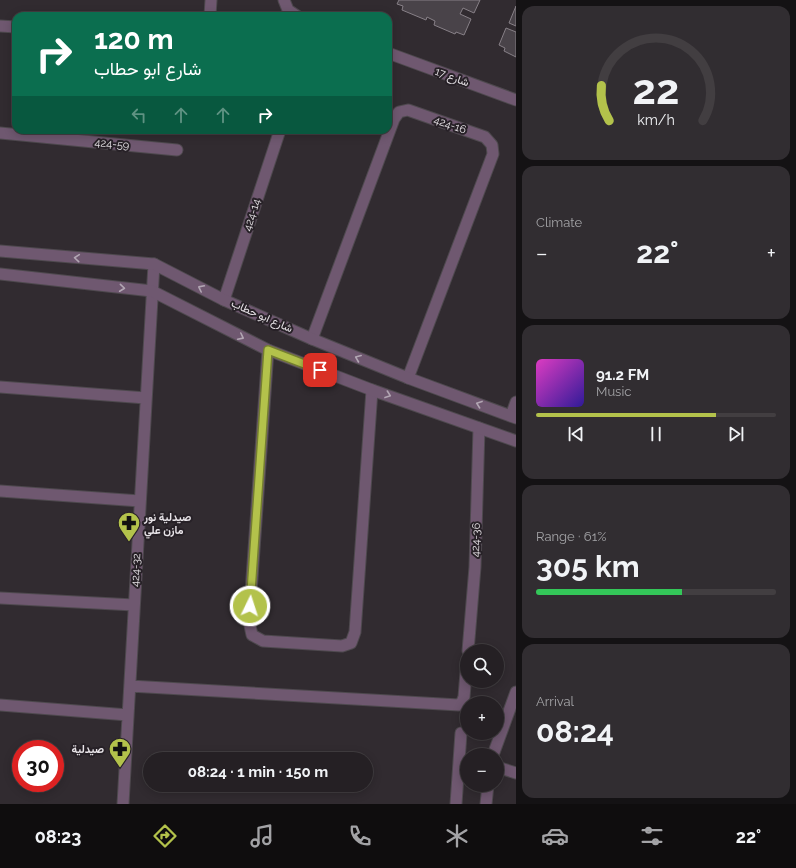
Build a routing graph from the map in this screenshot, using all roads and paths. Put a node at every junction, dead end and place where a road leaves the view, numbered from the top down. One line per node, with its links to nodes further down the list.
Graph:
1 (211, 0): 3 (street)
2 (284, 0): 4 (street)
3 (210, 12)
4 (291, 12)
5 (0, 26): 6 (street)
6 (12, 27)
7 (392, 55): 8 (street, شارع 17)
8 (516, 100)
9 (392, 124): 21 (street, 424-16)
10 (0, 133): 13 (street, 424-59)
11 (279, 134): 18 (street, 424-14)
12 (388, 134): 19 (street, 424-16)
13 (177, 150)
14 (0, 251): 15 (street, شارع ابو حطاب, one-way to 14)
15 (154, 264): 17 (street, 424-32); 18 (street, شارع ابو حطاب, one-way to 15)
16 (0, 274): 17 (street, one-way to 17)
17 (152, 292): 20 (street, one-way to 20); 24 (street, 424-32)
18 (224, 300): 19 (street, شارع ابو حطاب)
19 (312, 339): 21 (street, شارع ابو حطاب, one-way to 19)
20 (268, 350): 23 (street); 23 (street)
21 (408, 378): 26 (street, شارع ابو حطاب, one-way to 21)
22 (0, 387): 24 (street)
23 (372, 390): 27 (street, one-way to 27)
24 (146, 398): 30 (street, 424-32)
25 (516, 402): 26 (street)
26 (513, 417)
27 (479, 428): 28 (street); 33 (street, 424-36)
28 (516, 441)
29 (0, 491): 30 (street)
30 (140, 501): 32 (street, 424-32)
31 (0, 598): 32 (street)
32 (134, 605): 34 (street, 424-32)
33 (469, 644)
34 (130, 686): 35 (street); 38 (street, 424-32)
35 (465, 688)
36 (516, 692): 40 (street)
37 (0, 705): 38 (street)
38 (128, 715): 44 (street, 424-32)
39 (461, 740): 45 (street)
40 (496, 748)
41 (504, 769): 42 (street)
42 (516, 773)
43 (487, 792): 46 (street)
44 (123, 804)
45 (456, 804)
46 (486, 804)

